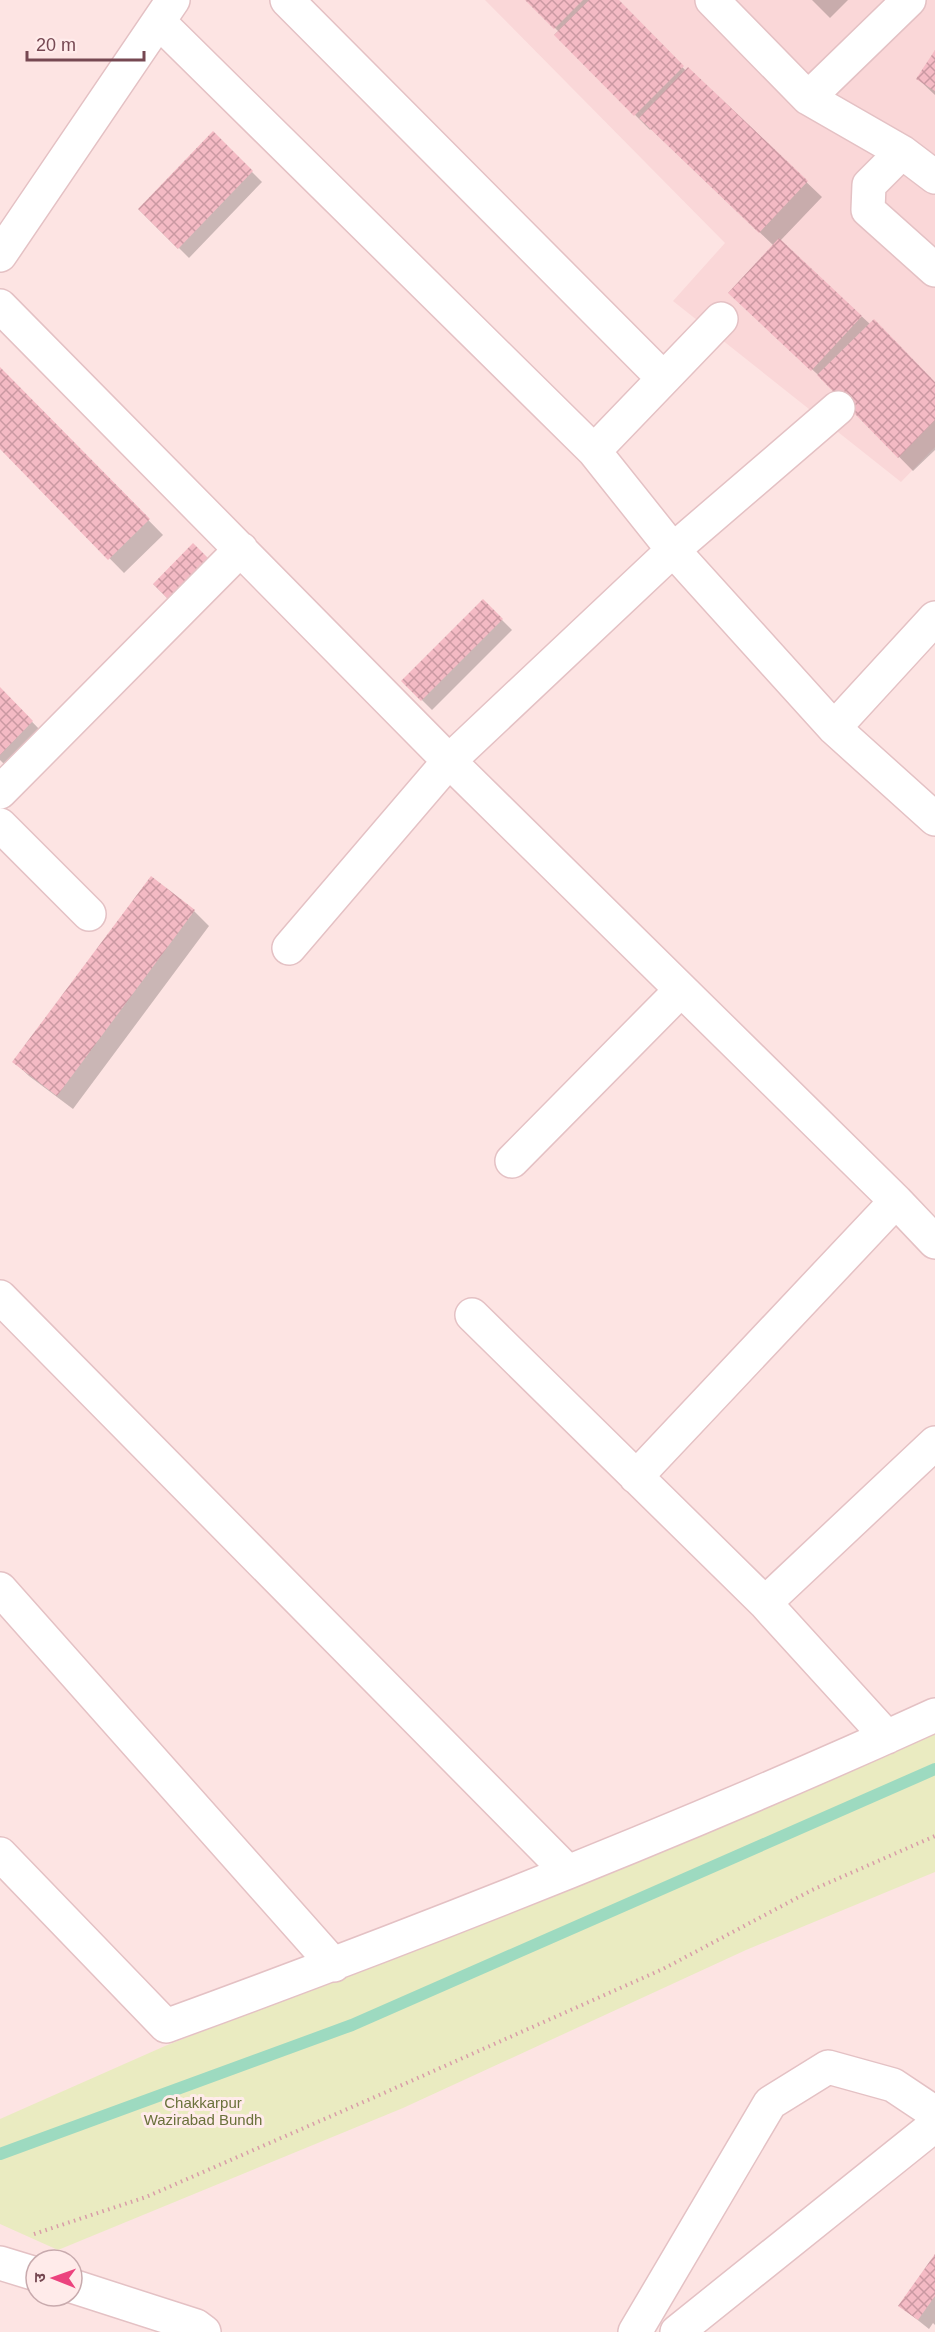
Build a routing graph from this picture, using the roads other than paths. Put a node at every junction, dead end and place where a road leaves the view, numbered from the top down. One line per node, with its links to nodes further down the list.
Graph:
1 (286, 0): 12 (street)
2 (712, 0): 5 (street)
3 (909, 0): 5 (street)
4 (166, 11): 8 (street); 14 (street)
5 (808, 98): 6 (street)
6 (902, 152): 7 (street); 9 (street)
7 (935, 177)
8 (0, 255)
9 (935, 270)
10 (0, 306): 15 (street)
11 (721, 319): 12 (street)
12 (663, 378): 14 (street)
13 (838, 408): 16 (street)
14 (594, 451): 16 (street)
15 (241, 549): 19 (street); 20 (street)
16 (673, 550): 18 (street); 19 (street)
17 (935, 618): 18 (street)
18 (834, 728): 21 (street)
19 (449, 761): 24 (street); 25 (street)
20 (0, 792)
21 (935, 819)
22 (0, 825): 23 (street)
23 (88, 914)
24 (289, 948)
25 (680, 991): 26 (street); 27 (street)
26 (512, 1161)
27 (896, 1201): 28 (street); 32 (street)
28 (935, 1242)
29 (0, 1297): 38 (street)
30 (472, 1315): 32 (street)
31 (935, 1443): 34 (street)
32 (636, 1477): 34 (street)
33 (0, 1589): 39 (street)
34 (765, 1603): 36 (street)
35 (935, 1715): 36 (street)
36 (887, 1737): 38 (street)
37 (0, 1854): 39 (street)
38 (568, 1872): 39 (street)
39 (334, 1965)
40 (931, 2107): 44 (street); 46 (street)
41 (0, 2263): 42 (street)
42 (24, 2270)
43 (84, 2290): 45 (street)
44 (641, 2330)
45 (204, 2332)
46 (677, 2332)

